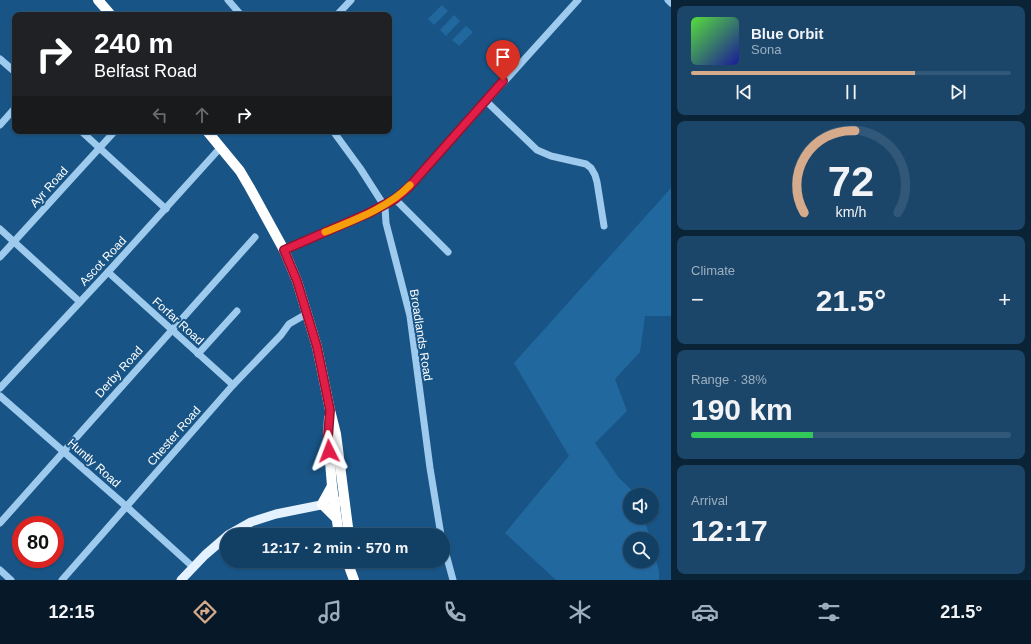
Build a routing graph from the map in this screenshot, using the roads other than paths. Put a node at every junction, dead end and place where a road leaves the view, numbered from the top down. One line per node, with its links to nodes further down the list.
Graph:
1 (98, 0): 7 (highway)
2 (228, 0): 8 (street)
3 (351, 0): 9 (street)
4 (578, 0): 12 (street)
5 (668, 0): 6 (street)
6 (671, 3)
7 (105, 12)
8 (238, 12)
9 (340, 12)
10 (0, 58): 11 (street)
11 (12, 69)
12 (485, 100): 21 (street); 24 (street)
13 (12, 111): 14 (street)
14 (0, 125)
15 (84, 134): 20 (street)
16 (112, 134): 20 (street, Ayr Road)
17 (210, 134): 19 (highway)
18 (335, 134): 22 (street, Broadlands Road)
19 (221, 147): 23 (street, Ascot Road); 28 (highway)
20 (99, 148): 23 (street); 27 (street, Ayr Road)
21 (395, 199): 22 (street); 29 (street)
22 (384, 204): 28 (street); 52 (street, Broadlands Road)
23 (166, 209): 31 (street, Ascot Road)
24 (604, 226)
25 (0, 229): 27 (street)
26 (255, 237): 35 (street, Derby Road)
27 (14, 242): 30 (street, Ayr Road); 32 (street)
28 (284, 250): 34 (highway)
29 (448, 252)
30 (0, 257)
31 (108, 272): 32 (street, Ascot Road); 35 (street, Forfar Road)
32 (80, 302): 38 (street, Ascot Road)
33 (237, 311): 36 (street)
34 (308, 313): 37 (street, Chester Road); 40 (highway)
35 (172, 330): 36 (street, Forfar Road); 41 (street, Derby Road)
36 (198, 354): 37 (street, Forfar Road)
37 (233, 385): 46 (street, Chester Road)
38 (0, 388)
39 (0, 396): 41 (street, Huntly Road)
40 (330, 410): 42 (highway); 43 (highway)
41 (64, 451): 46 (street, Huntly Road); 48 (street, Derby Road)
42 (332, 486): 44 (highway); 45 (highway)
43 (345, 500): 44 (main road); 51 (highway)
44 (334, 502): 45 (main road); 47 (highway)
45 (322, 504): 47 (highway); 49 (main road)
46 (127, 507): 54 (street, Huntly Road); 58 (street, Chester Road)
47 (336, 518): 50 (highway)
48 (0, 523)
49 (240, 528)
50 (338, 528)
51 (348, 528)
52 (440, 528)
53 (220, 541): 54 (main road)
54 (193, 567): 59 (main road)
55 (449, 568): 60 (street)
56 (0, 570): 57 (street)
57 (11, 580)
58 (62, 580)
59 (181, 580)
60 (452, 580)

